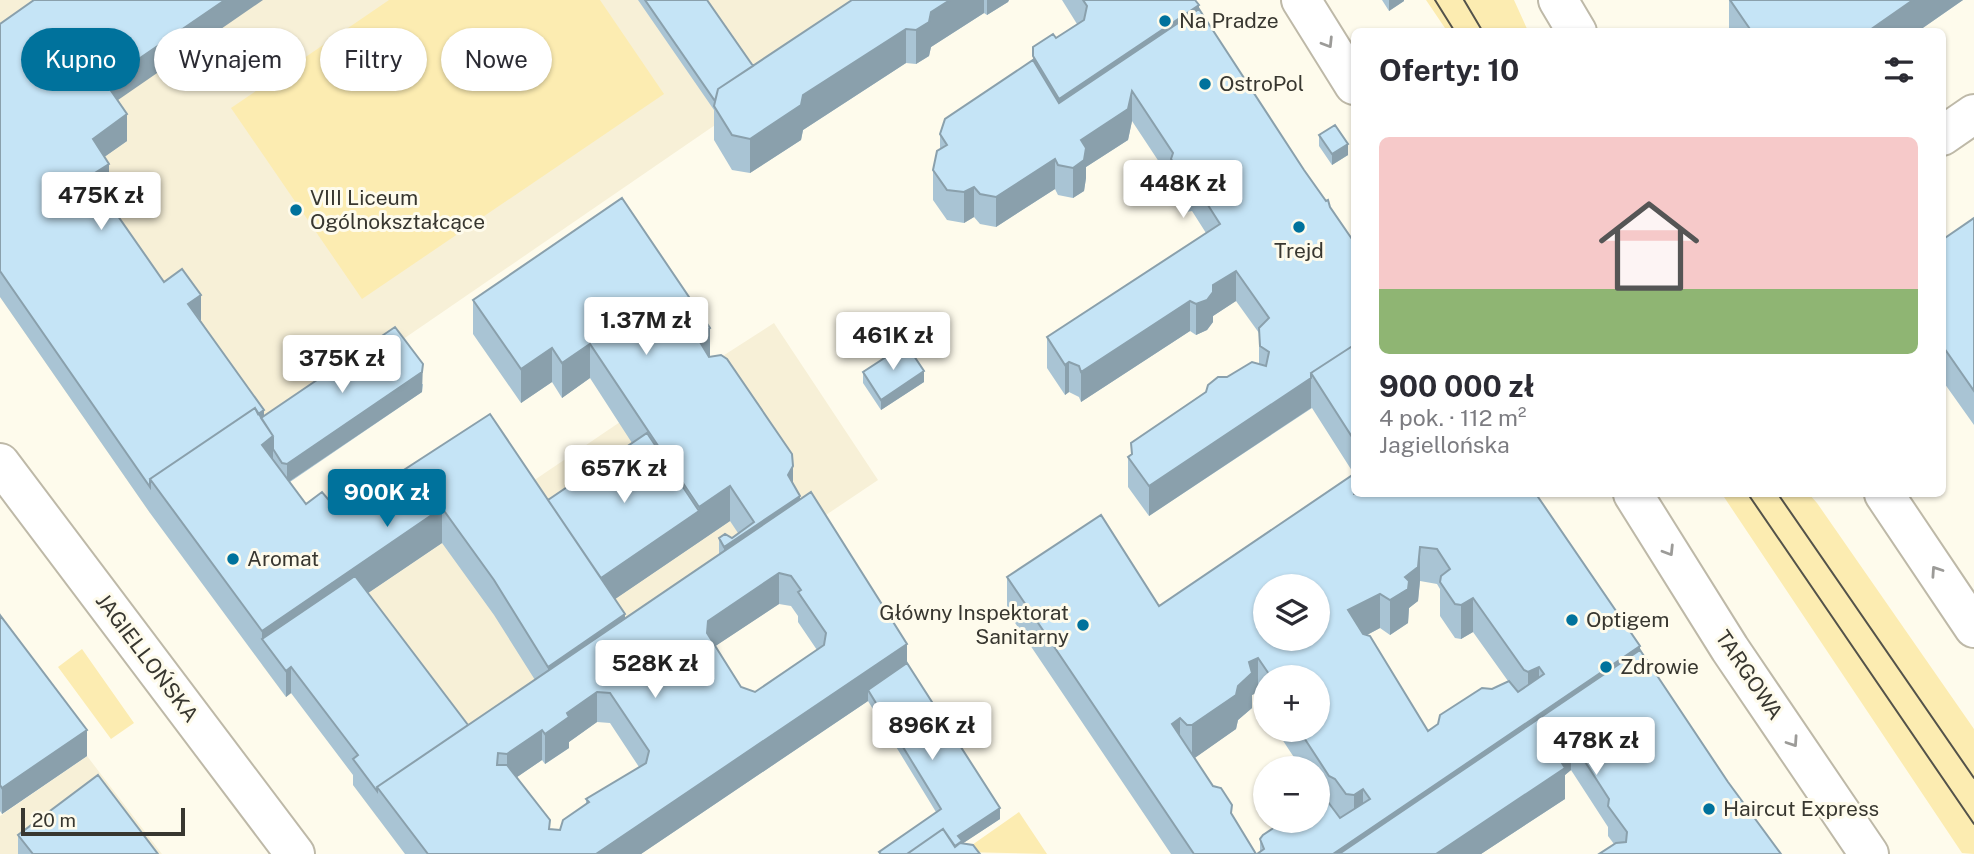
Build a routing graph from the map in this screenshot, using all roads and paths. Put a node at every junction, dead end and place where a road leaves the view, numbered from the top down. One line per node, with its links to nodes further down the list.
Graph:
1 (1301, 0): 4 (main road, one-way to 4)
2 (1558, 0): 3 (main road)
3 (1575, 28)
4 (1351, 80)
5 (1974, 114): 6 (main road)
6 (1946, 133)
7 (0, 463): 11 (main road, JAGIELLOŃSKA)
8 (1635, 497): 12 (main road, TARGOWA, one-way to 12)
9 (1886, 497): 10 (main road, one-way to 9)
10 (1974, 628)
11 (295, 854)
12 (1868, 854)

